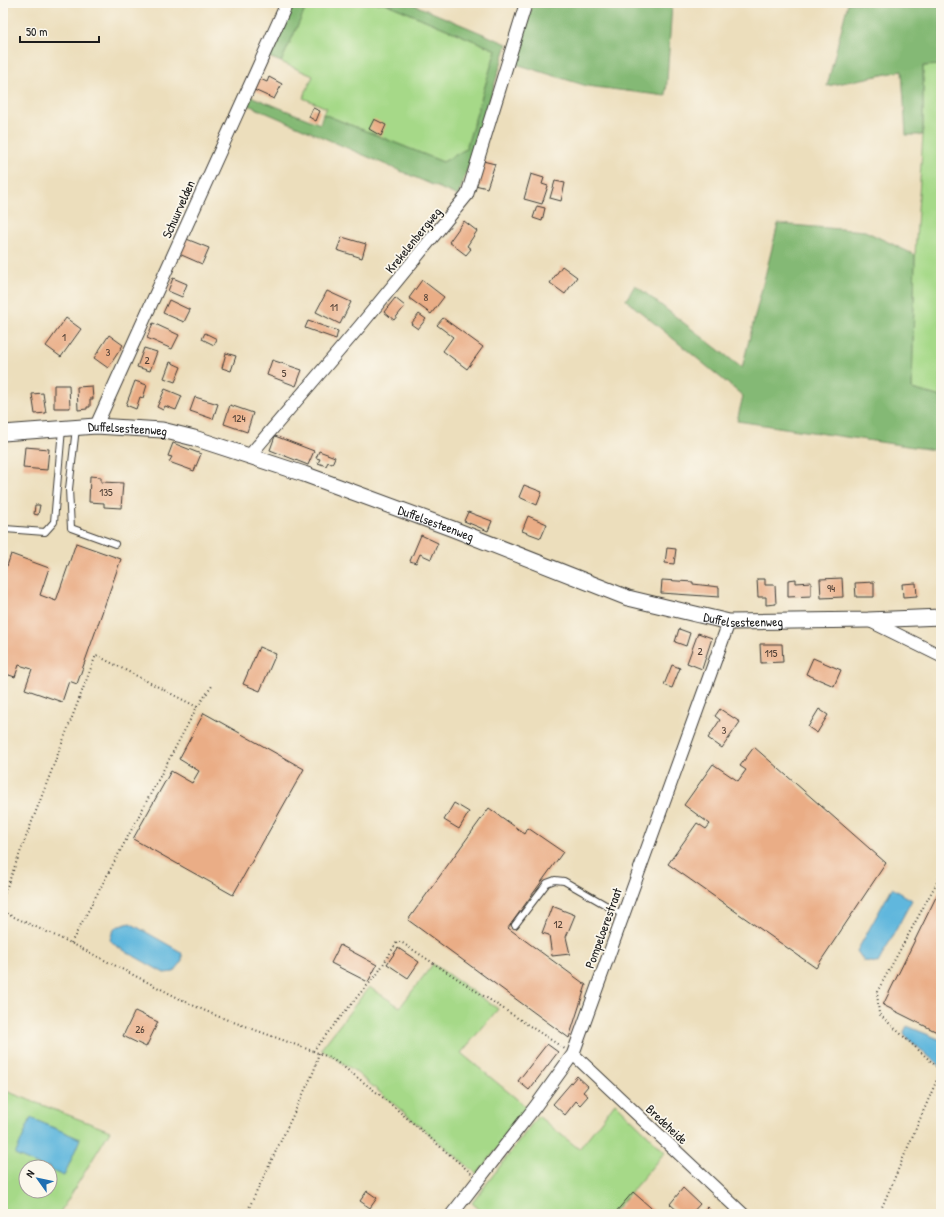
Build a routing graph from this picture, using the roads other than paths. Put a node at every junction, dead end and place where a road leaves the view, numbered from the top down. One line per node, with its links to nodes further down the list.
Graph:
1 (287, 3): 3 (street, Schuurvelden)
2 (526, 3): 6 (street, Krekelenbergweg)
3 (96, 426): 4 (street, Duffelsesteenweg); 6 (street, Duffelsesteenweg)
4 (69, 428): 5 (street, Duffelsesteenweg); 7 (lane); 8 (lane)
5 (3, 433)
6 (250, 455): 11 (street, Duffelsesteenweg)
7 (3, 531)
8 (115, 544)
9 (941, 617): 10 (street, Duffelsesteenweg)
10 (868, 620): 11 (street, Duffelsesteenweg); 12 (street, Duffelsesteenweg)
11 (729, 622): 13 (street, Pompeloerestraat)
12 (941, 656)
13 (623, 915): 14 (lane); 15 (street, Pompeloerestraat)
14 (515, 925)
15 (572, 1054): 16 (street, Pompeloerestraat); 17 (street, Bredeheide)
16 (452, 1214)
17 (743, 1214)

